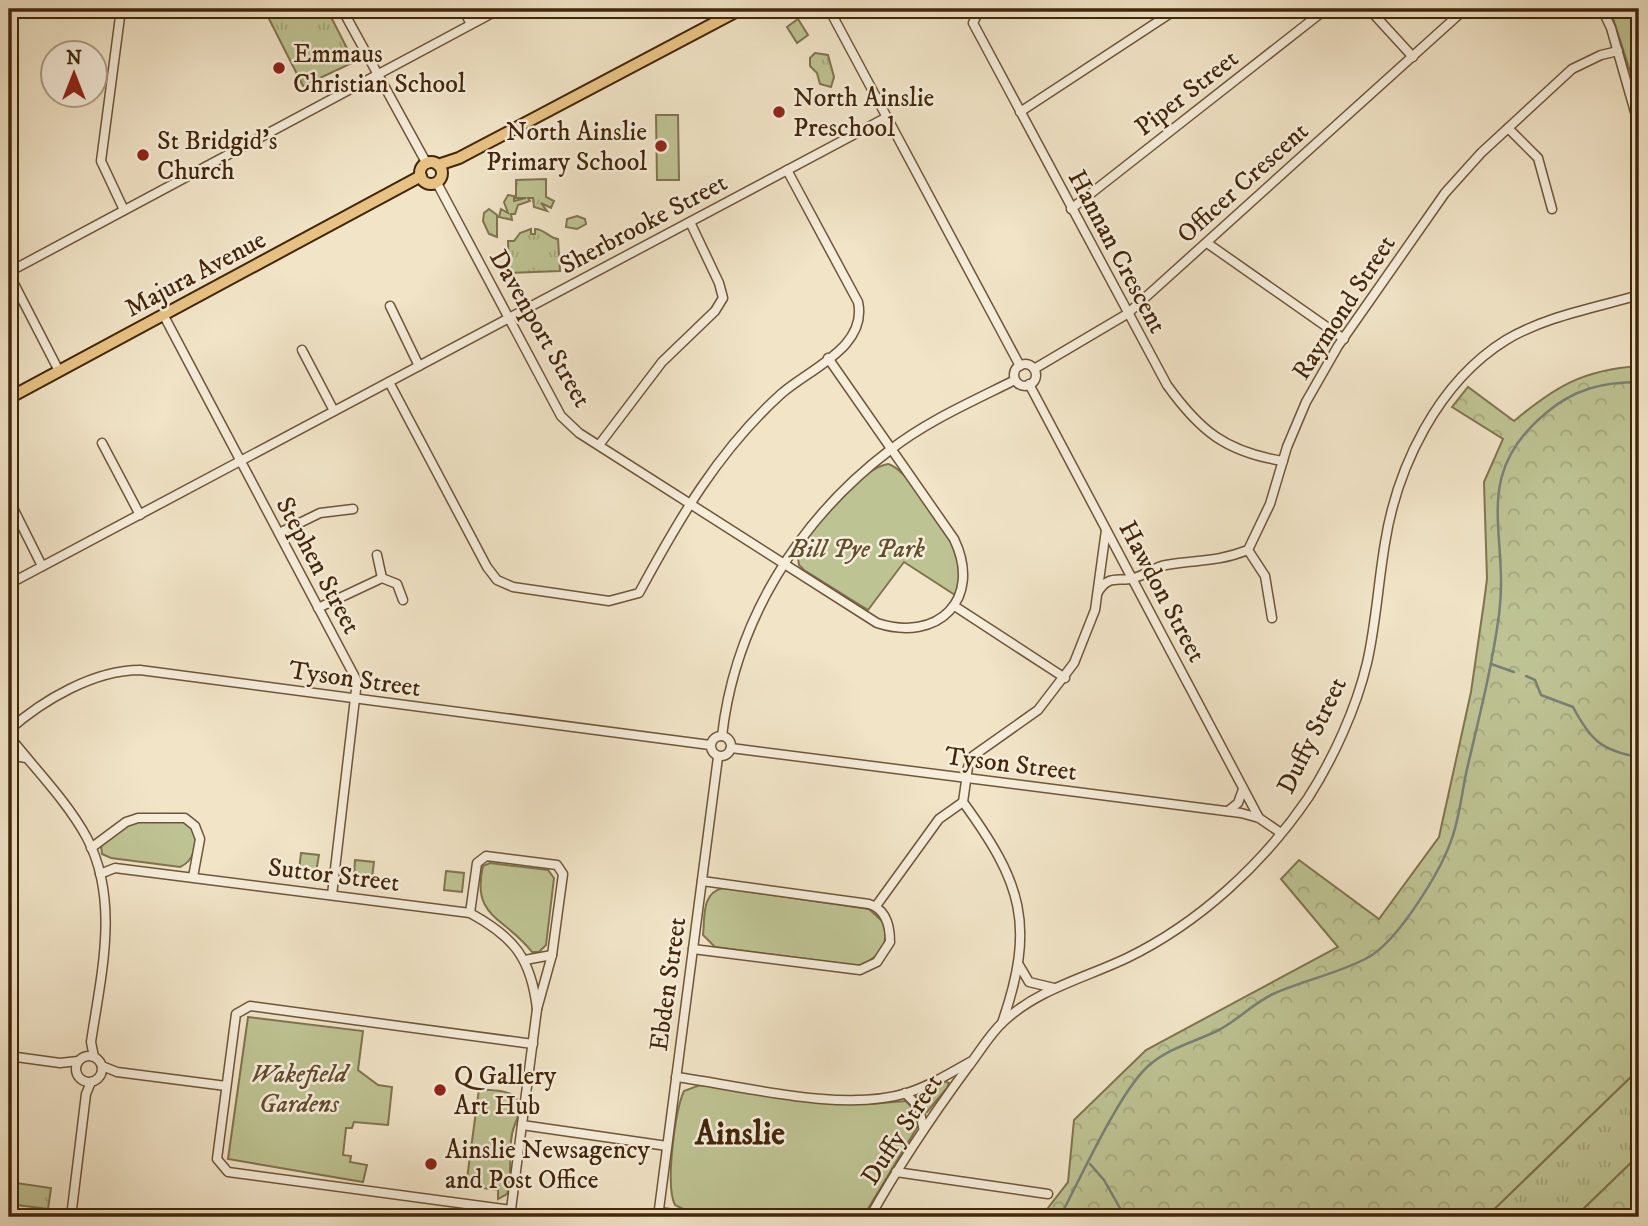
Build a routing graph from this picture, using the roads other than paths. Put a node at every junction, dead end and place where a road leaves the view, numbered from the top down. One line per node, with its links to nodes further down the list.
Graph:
1 (10, 9): 14 (street)
2 (121, 9): 27 (street)
3 (342, 9): 18 (street, Davenport Street)
4 (463, 9): 15 (street)
5 (500, 9): 15 (street)
6 (740, 9): 24 (main road, Majura Avenue)
7 (829, 9): 20 (street)
8 (980, 9): 19 (street, Hannan Crescent)
9 (1177, 9): 19 (street)
10 (1326, 9): 25 (street, Piper Street)
11 (1369, 9): 17 (street)
12 (1465, 9): 17 (street, Officer Crescent)
13 (1602, 9): 16 (street)
14 (9, 15)
15 (471, 24): 18 (street)
16 (1618, 51): 21 (street); 22 (street, Raymond Street)
17 (1413, 57): 29 (street, Officer Crescent)
18 (378, 75): 24 (street, Davenport Street); 27 (street)
19 (1020, 112): 25 (street, Hannan Crescent)
20 (887, 117): 23 (street, Sherbrooke Street); 40 (street)
21 (1639, 126)
22 (1508, 128): 26 (street); 36 (street, Raymond Street)
23 (787, 170): 28 (street, Sherbrooke Street); 38 (street)
24 (432, 174): 34 (main road, Majura Avenue); 35 (street, Davenport Street)
25 (1071, 209): 33 (street, Hannan Crescent)
26 (1552, 209)
27 (124, 210): 30 (street)
28 (690, 222): 35 (street, Sherbrooke Street); 49 (street)
29 (1207, 243): 33 (street, Officer Crescent); 36 (street)
30 (9, 273): 42 (street)
31 (1639, 295): 85 (street, Duffy Street)
32 (390, 306): 39 (street)
33 (1127, 314): 41 (street, Officer Crescent); 52 (street, Hannan Crescent)
34 (163, 316): 42 (main road, Majura Avenue); 51 (street, Stephen Street)
35 (508, 318): 39 (street, Sherbrooke Street); 49 (street, Davenport Street)
36 (1344, 339): 52 (street, Raymond Street)
37 (302, 350): 47 (street)
38 (828, 358): 50 (street); 54 (street)
39 (419, 366): 44 (street, Sherbrooke Street)
40 (1020, 366): 41 (street); 43 (street)
41 (1034, 369): 45 (street)
42 (59, 371): 46 (main road, Majura Avenue)
43 (1015, 380): 45 (street); 50 (street)
44 (389, 382): 47 (street, Sherbrooke Street); 54 (street)
45 (1029, 384): 57 (street, Hawdon Street)
46 (9, 398)
47 (334, 411): 51 (street, Sherbrooke Street)
48 (102, 443): 56 (street)
49 (599, 445): 54 (street, Davenport Street)
50 (891, 449): 61 (street); 68 (street)
51 (240, 461): 56 (street, Sherbrooke Street); 58 (street, Stephen Street)
52 (1283, 461): 59 (street, Raymond Street)
53 (9, 500): 62 (street)
54 (688, 503): 61 (street, Davenport Street)
55 (354, 509): 58 (street)
56 (140, 515): 62 (street, Sherbrooke Street)
57 (1106, 530): 64 (street, Hawdon Street); 66 (street)
58 (279, 533): 69 (street, Stephen Street)
59 (1248, 550): 64 (street); 70 (street)
60 (377, 555): 63 (street)
61 (781, 562): 68 (street, Davenport Street); 74 (street)
62 (42, 566): 65 (street, Sherbrooke Street)
63 (382, 578): 67 (street); 69 (street)
64 (1132, 579): 66 (street); 81 (street, Hawdon Street)
65 (9, 584)
66 (1098, 592): 71 (street)
67 (403, 600)
68 (956, 607): 71 (street)
69 (318, 608): 72 (street, Stephen Street)
70 (1272, 618)
71 (1065, 678): 80 (street)
72 (356, 700): 73 (street, Tyson Street); 75 (street, Tyson Street); 90 (street, Stephen Street)
73 (9, 733): 79 (street)
74 (722, 736): 75 (street); 76 (street)
75 (710, 745): 78 (street)
76 (731, 748): 78 (street); 80 (street, Tyson Street)
77 (9, 755): 79 (street)
78 (718, 757): 89 (street, Ebden Street)
79 (26, 758): 86 (street)
80 (967, 779): 82 (street); 83 (street, Tyson Street)
81 (1243, 787): 83 (street); 84 (street, Hawdon Street)
82 (963, 802): 91 (street); 96 (street)
83 (1228, 811): 84 (street, Tyson Street)
84 (1259, 818): 85 (street, Tyson Street)
85 (1281, 833): 97 (street, Duffy Street)
86 (91, 848): 87 (street); 88 (street)
87 (100, 874): 88 (street, Suttor Street); 100 (street)
88 (193, 877): 90 (street, Suttor Street)
89 (702, 881): 91 (street); 93 (street, Ebden Street)
90 (332, 895): 92 (street, Suttor Street)
91 (876, 906): 93 (street)
92 (470, 913): 94 (street); 95 (street, Suttor Street)
93 (693, 949): 109 (street, Ebden Street)
94 (552, 956): 95 (street); 98 (street)
95 (525, 960): 98 (street, Suttor Street)
96 (1019, 963): 97 (street); 99 (street)
97 (1054, 988): 99 (street, Duffy Street)
98 (537, 1009): 101 (street)
99 (1002, 1023): 105 (street, Duffy Street)
100 (91, 1042): 103 (street); 104 (street)
101 (533, 1044): 111 (street); 114 (street)
102 (9, 1056): 106 (street)
103 (94, 1057): 104 (street); 107 (street)
104 (79, 1060): 106 (street); 108 (street)
105 (973, 1061): 112 (street); 115 (street, Duffy Street)
106 (60, 1063): 108 (street)
107 (101, 1070): 110 (street); 111 (street)
108 (78, 1076): 110 (street); 113 (street)
109 (676, 1077): 112 (street); 116 (street, Ebden Street)
110 (91, 1082): 113 (street)
111 (226, 1086): 119 (street)
112 (905, 1093): 115 (street)
113 (86, 1094): 121 (street)
114 (522, 1125): 116 (street); 119 (street)
115 (923, 1127): 117 (street, Duffy Street)
116 (667, 1146): 120 (street, Ebden Street)
117 (896, 1172): 118 (street); 123 (street, Duffy Street)
118 (1048, 1194)
119 (510, 1213)
120 (658, 1214): 122 (street)
121 (71, 1217)
122 (699, 1217)
123 (870, 1217)

